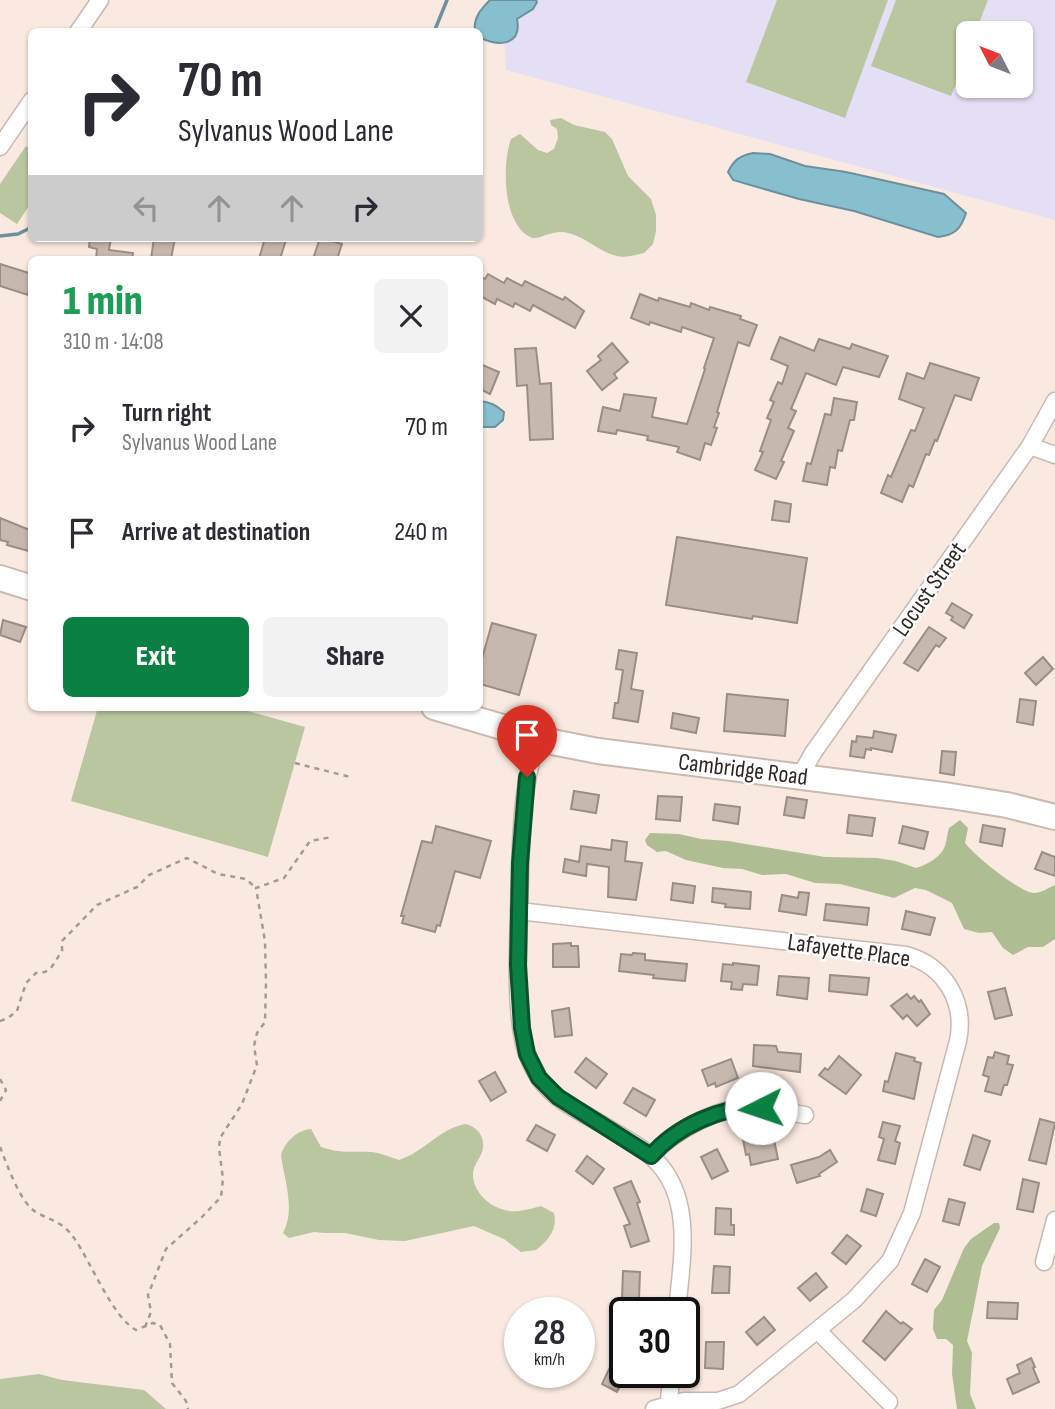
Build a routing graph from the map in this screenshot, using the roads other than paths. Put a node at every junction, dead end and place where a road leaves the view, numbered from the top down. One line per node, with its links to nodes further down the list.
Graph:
1 (100, 0): 2 (street)
2 (81, 28)
3 (28, 106): 4 (street)
4 (0, 147)
5 (1055, 401): 6 (street, Locust Street)
6 (1030, 446): 7 (street); 12 (street, Locust Street)
7 (1055, 455)
8 (0, 578): 9 (highway)
9 (28, 587)
10 (448, 711): 11 (highway, Cambridge Road)
11 (538, 737): 12 (highway, Cambridge Road); 14 (street)
12 (800, 776): 13 (highway, Cambridge Road)
13 (1055, 817)
14 (519, 911): 16 (street); 20 (street, Lafayette Place)
15 (804, 1115): 16 (street)
16 (651, 1156): 19 (street)
17 (1055, 1220): 18 (street)
18 (1044, 1262)
19 (678, 1297)
20 (818, 1331): 22 (street); 23 (street, Lafayette Place)
21 (668, 1388): 23 (street)
22 (889, 1402)
23 (663, 1407)

